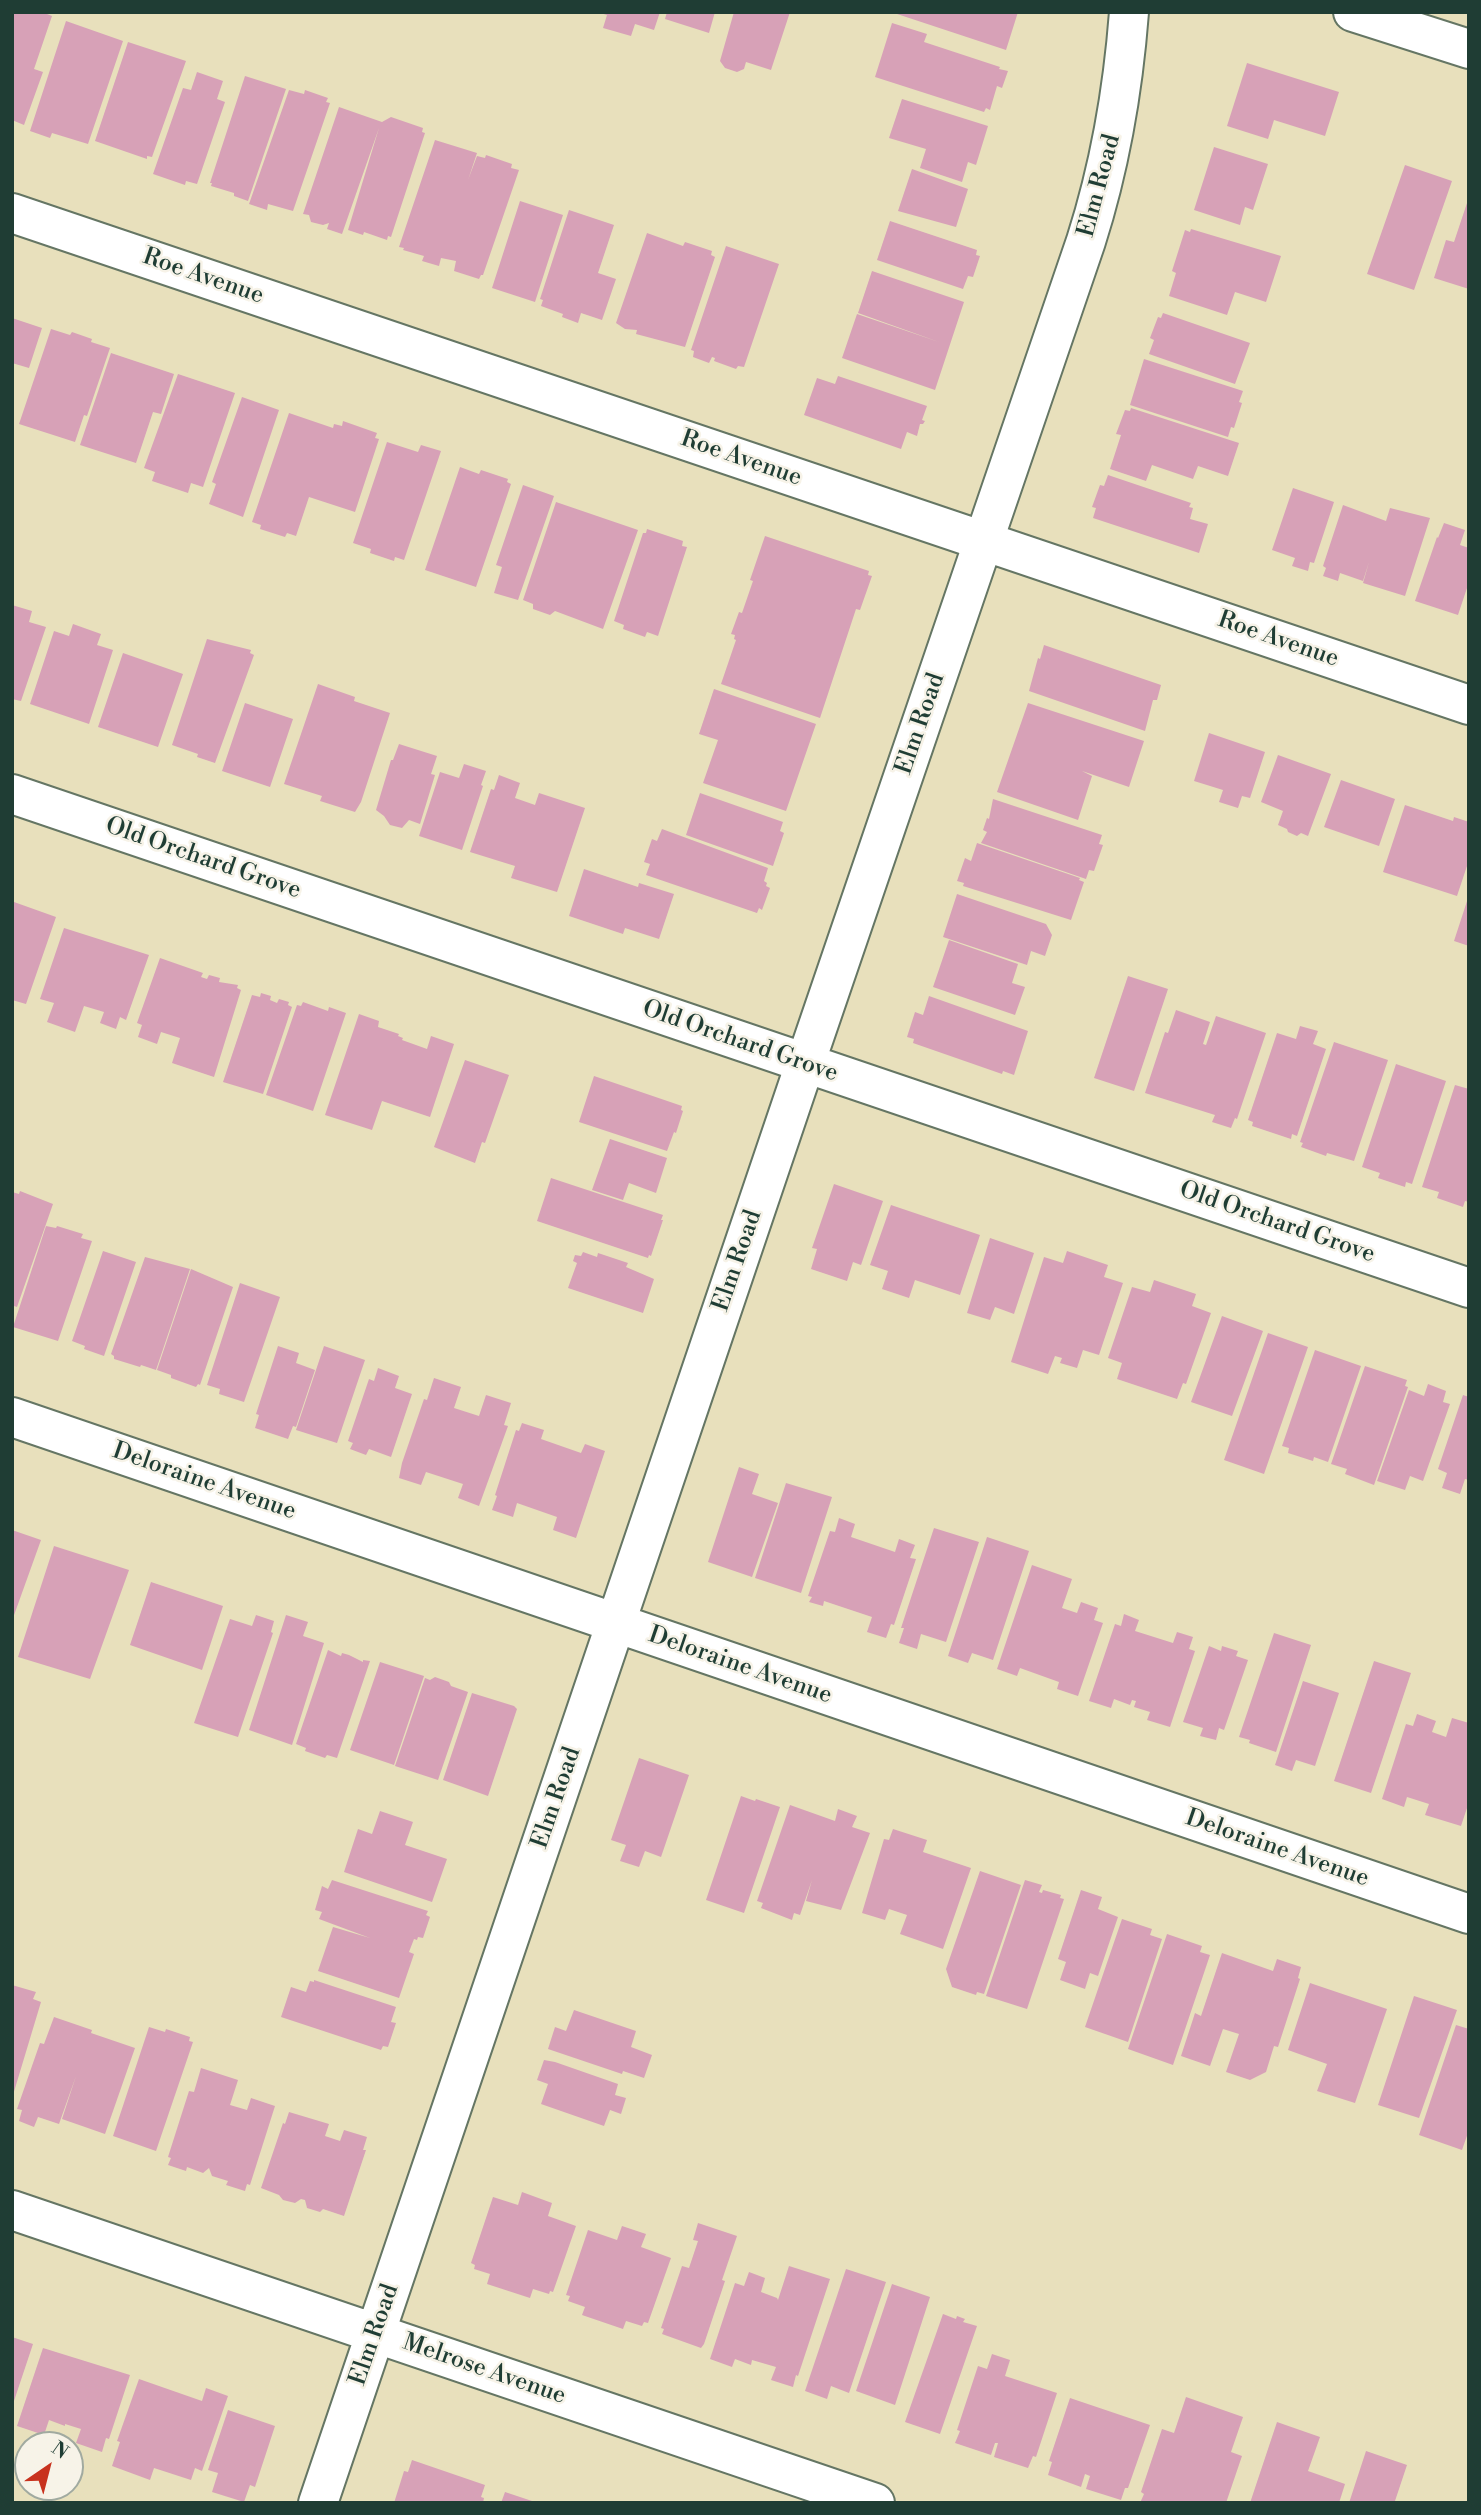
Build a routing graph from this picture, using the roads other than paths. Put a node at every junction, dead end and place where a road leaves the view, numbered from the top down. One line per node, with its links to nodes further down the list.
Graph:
1 (1129, 12): 5 (street, Elm Road)
2 (1353, 12): 3 (street)
3 (1469, 49)
4 (12, 213): 5 (street, Roe Avenue)
5 (983, 541): 6 (street, Roe Avenue); 8 (street, Elm Road)
6 (1469, 705)
7 (12, 794): 8 (street, Old Orchard Grove)
8 (805, 1064): 9 (street, Old Orchard Grove); 11 (street, Elm Road)
9 (1469, 1288)
10 (12, 1417): 11 (street, Deloraine Avenue)
11 (616, 1624): 12 (street, Deloraine Avenue); 14 (street, Elm Road)
12 (1469, 1914)
13 (12, 2210): 14 (street, Melrose Avenue)
14 (375, 2333): 15 (street, Elm Road); 16 (street, Melrose Avenue)
15 (318, 2503)
16 (875, 2503)

